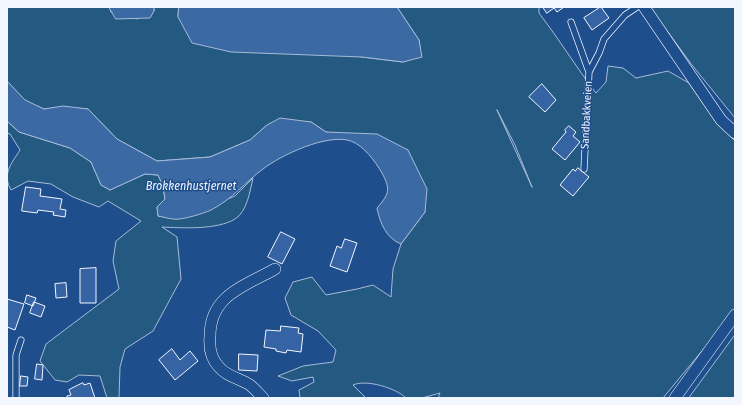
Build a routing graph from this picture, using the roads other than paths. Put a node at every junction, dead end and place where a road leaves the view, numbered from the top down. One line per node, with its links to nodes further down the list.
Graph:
1 (637, 7): 4 (lane, Sandbakkveien)
2 (644, 7): 5 (street)
3 (571, 22): 4 (lane)
4 (589, 72): 6 (lane, Sandbakkveien)
5 (735, 133)
6 (584, 169)
7 (276, 269): 11 (street)
8 (735, 315): 12 (street)
9 (21, 340): 10 (lane)
10 (16, 398)
11 (263, 398)
12 (675, 398)

